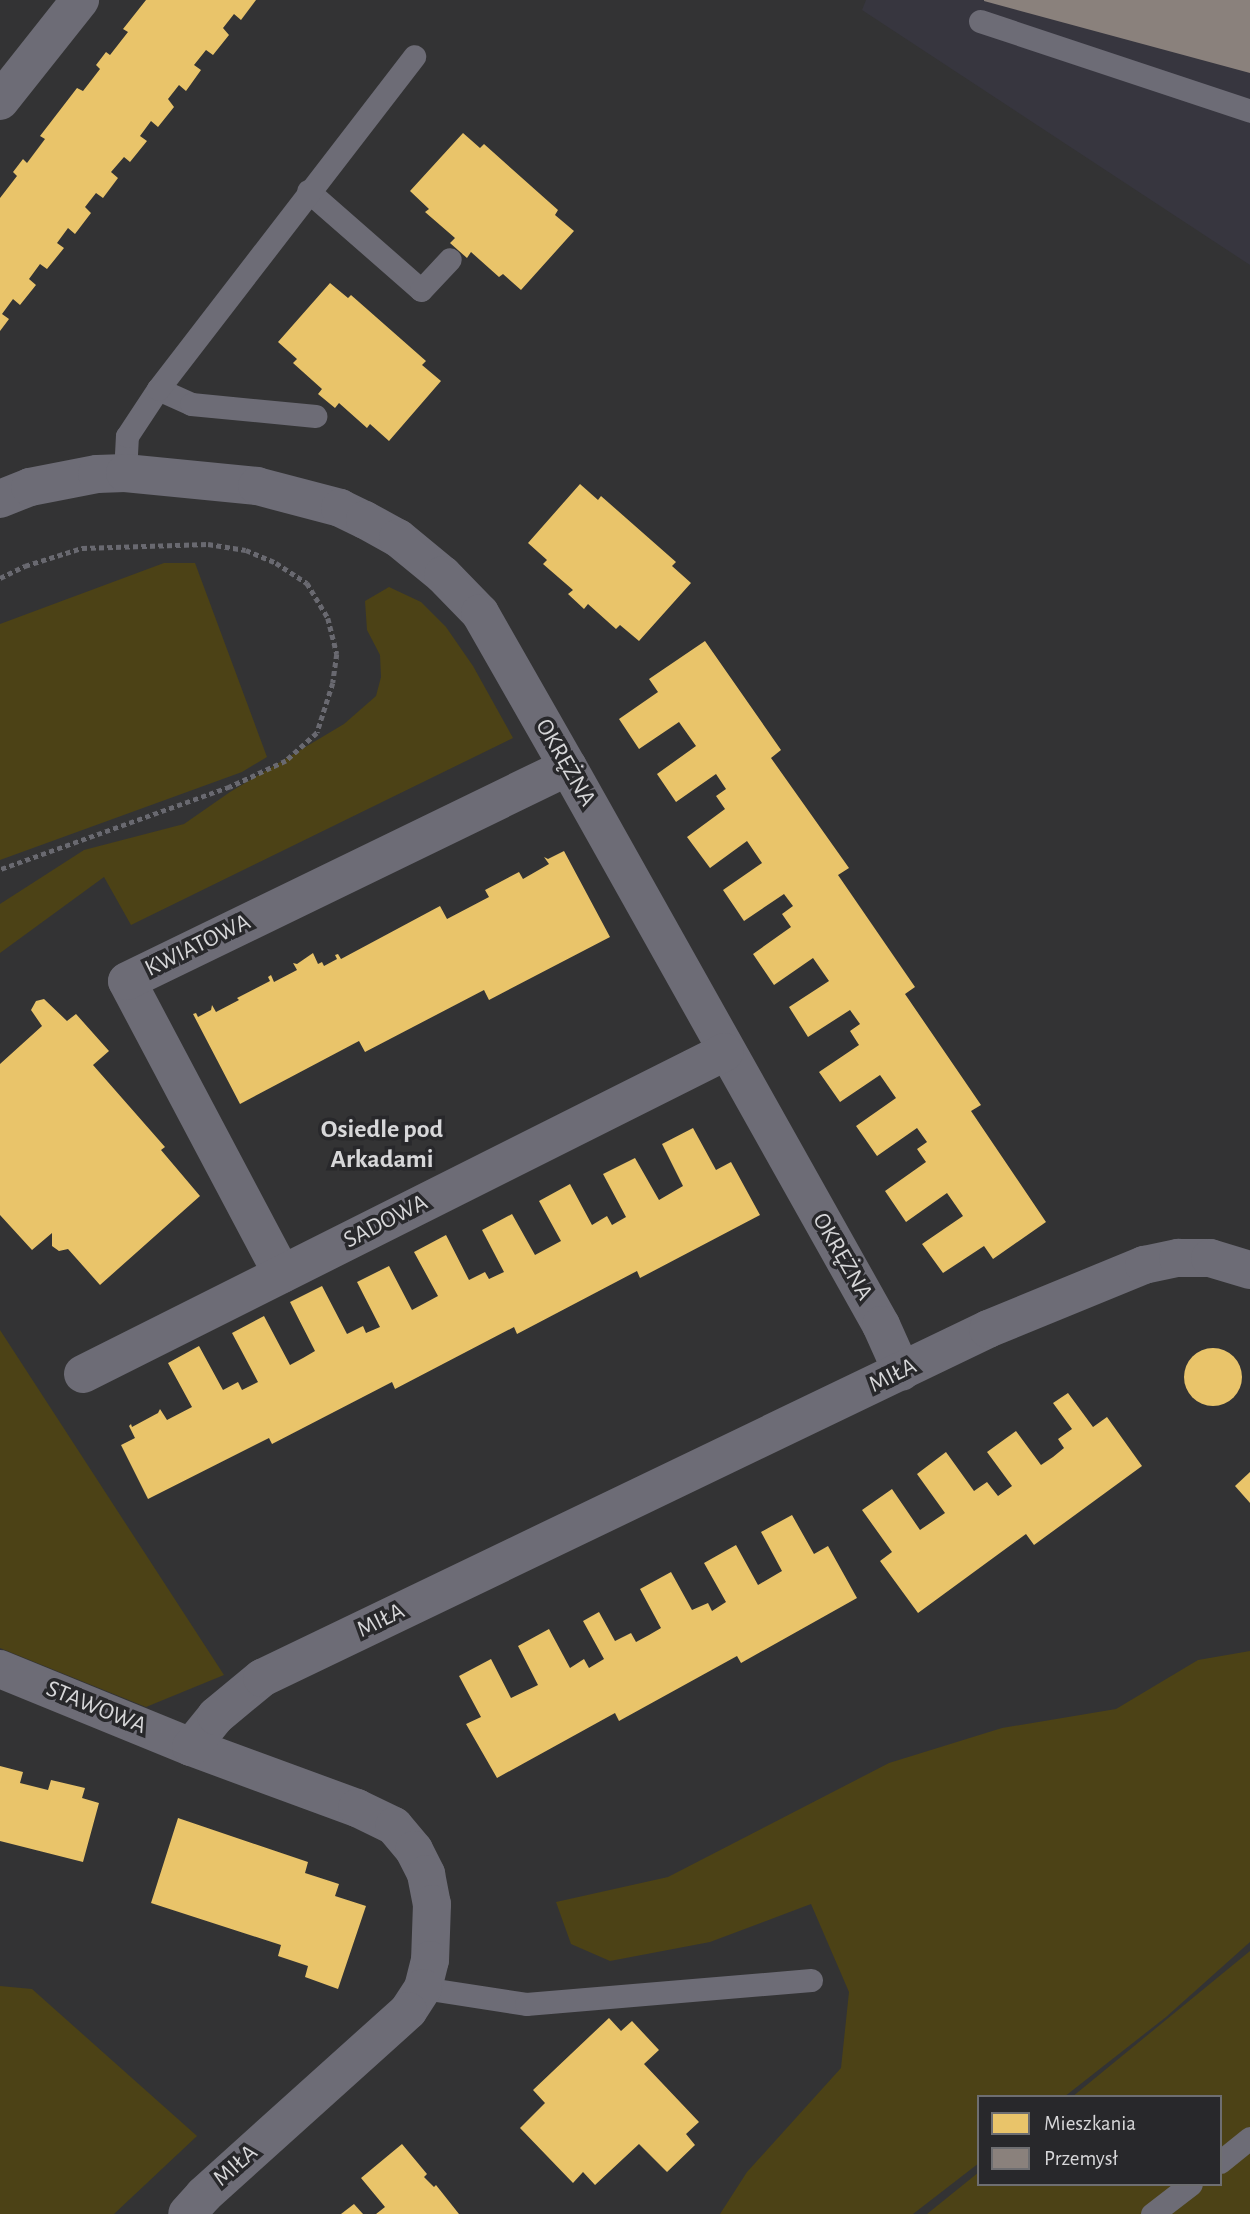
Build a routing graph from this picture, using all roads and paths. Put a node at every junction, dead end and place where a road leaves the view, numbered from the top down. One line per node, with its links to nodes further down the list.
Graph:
1 (80, 0): 4 (street)
2 (980, 21): 5 (lane)
3 (414, 57): 6 (lane)
4 (0, 101)
5 (1250, 111)
6 (308, 191): 7 (lane); 8 (lane)
7 (450, 260)
8 (158, 389): 9 (lane); 10 (lane)
9 (316, 416)
10 (125, 473): 11 (street, OKRĘŻNA); 13 (street, OKRĘŻNA)
11 (0, 499)
12 (0, 578): 14 (path)
13 (568, 767): 15 (street, OKRĘŻNA); 17 (street, KWIATOWA)
14 (0, 870)
15 (725, 1052): 17 (street, SADOWA); 18 (street, OKRĘŻNA)
16 (1250, 1270): 18 (street, MIŁA)
17 (282, 1274): 19 (street, SADOWA)
18 (902, 1372): 21 (street, MIŁA)
19 (83, 1374)
20 (0, 1669): 21 (street, STAWOWA)
21 (191, 1747): 23 (street, MIŁA)
22 (811, 1980): 23 (lane)
23 (423, 1988): 27 (street, MIŁA)
24 (1250, 2138): 25 (lane)
25 (1222, 2160)
26 (1188, 2186): 28 (lane)
27 (187, 2214)
28 (1152, 2214)

